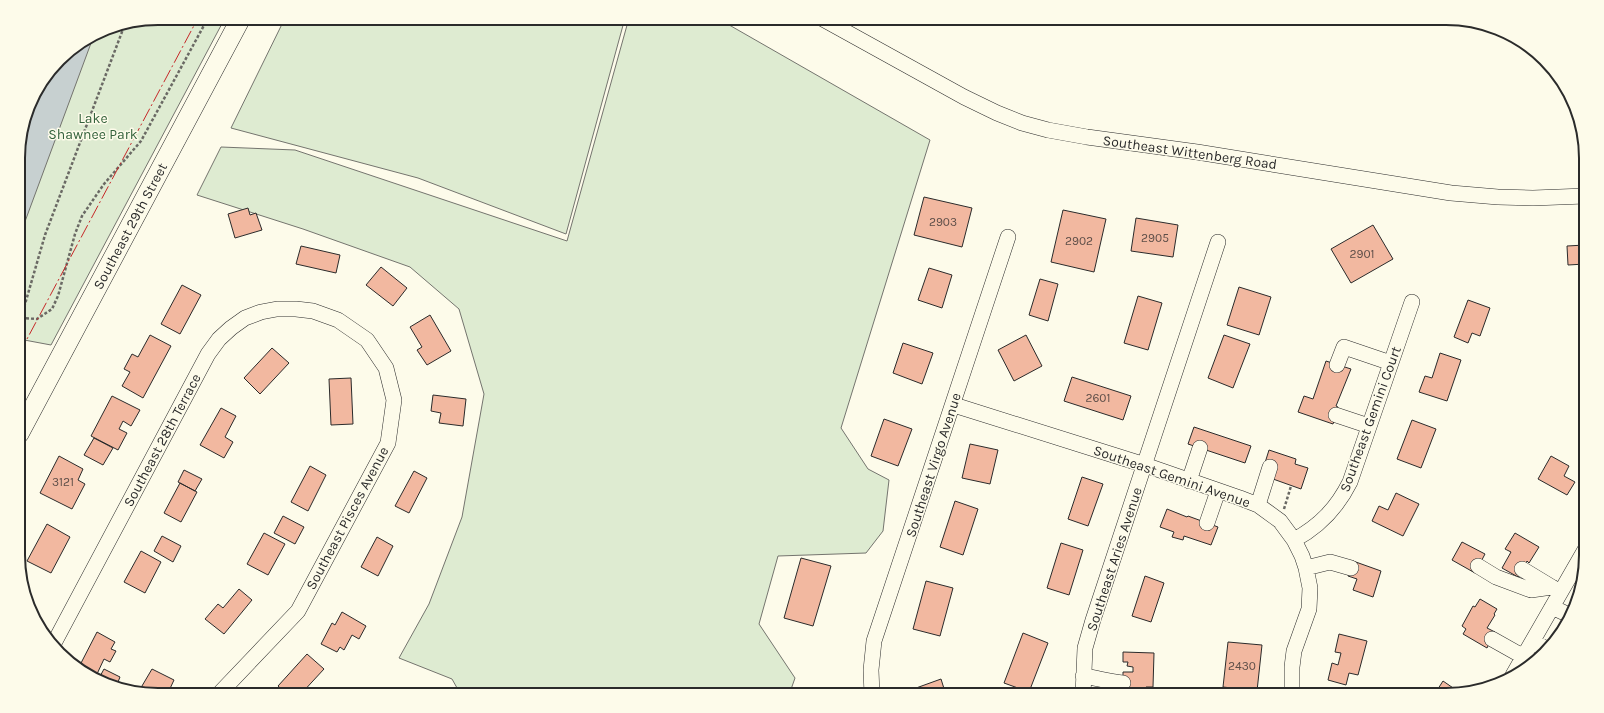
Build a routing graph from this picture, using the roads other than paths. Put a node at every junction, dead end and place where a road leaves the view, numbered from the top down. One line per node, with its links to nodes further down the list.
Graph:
1 (237, 25): 12 (main road, Southeast 29th Street)
2 (834, 25): 3 (street, Southeast Wittenberg Road)
3 (1579, 196)
4 (1008, 237): 10 (street, Southeast Virgo Avenue)
5 (1218, 242): 15 (street, Southeast Aries Avenue)
6 (1412, 302): 8 (street, Southeast Gemini Court)
7 (325, 315): 31 (street, Southeast 28th Terrace); 38 (street, Southeast Pisces Avenue)
8 (1391, 363): 9 (street); 13 (street, Southeast Gemini Court)
9 (1337, 365)
10 (954, 405): 15 (street, Southeast Gemini Avenue); 39 (street, Southeast Virgo Avenue)
11 (1336, 415): 13 (street)
12 (25, 423)
13 (1369, 426): 21 (street, Southeast Gemini Court)
14 (1200, 448): 17 (street)
15 (1145, 465): 17 (street, Southeast Gemini Avenue); 36 (street, Southeast Aries Avenue)
16 (1270, 468): 19 (street)
17 (1189, 480): 18 (street, Southeast Gemini Avenue)
18 (1218, 490): 19 (street, Southeast Gemini Avenue); 20 (street)
19 (1258, 505): 21 (street, Southeast Gemini Avenue)
20 (1207, 523)
21 (1294, 540): 24 (street, Southeast Gemini Avenue)
22 (1579, 558): 27 (street)
23 (1478, 566): 27 (street)
24 (1306, 568): 25 (street); 41 (street, Southeast Gemini Avenue)
25 (1351, 568)
26 (1522, 570): 27 (street)
27 (1557, 589): 28 (street)
28 (1552, 607): 29 (street); 32 (street)
29 (1565, 613)
30 (1492, 639): 34 (street)
31 (56, 640)
32 (1533, 641): 33 (street); 34 (street)
33 (1542, 647)
34 (1524, 657): 35 (street)
35 (1518, 667)
36 (1083, 676): 37 (street); 40 (street, Southeast Aries Avenue)
37 (1123, 683)
38 (225, 688)
39 (872, 688)
40 (1083, 688)
41 (1292, 688)

